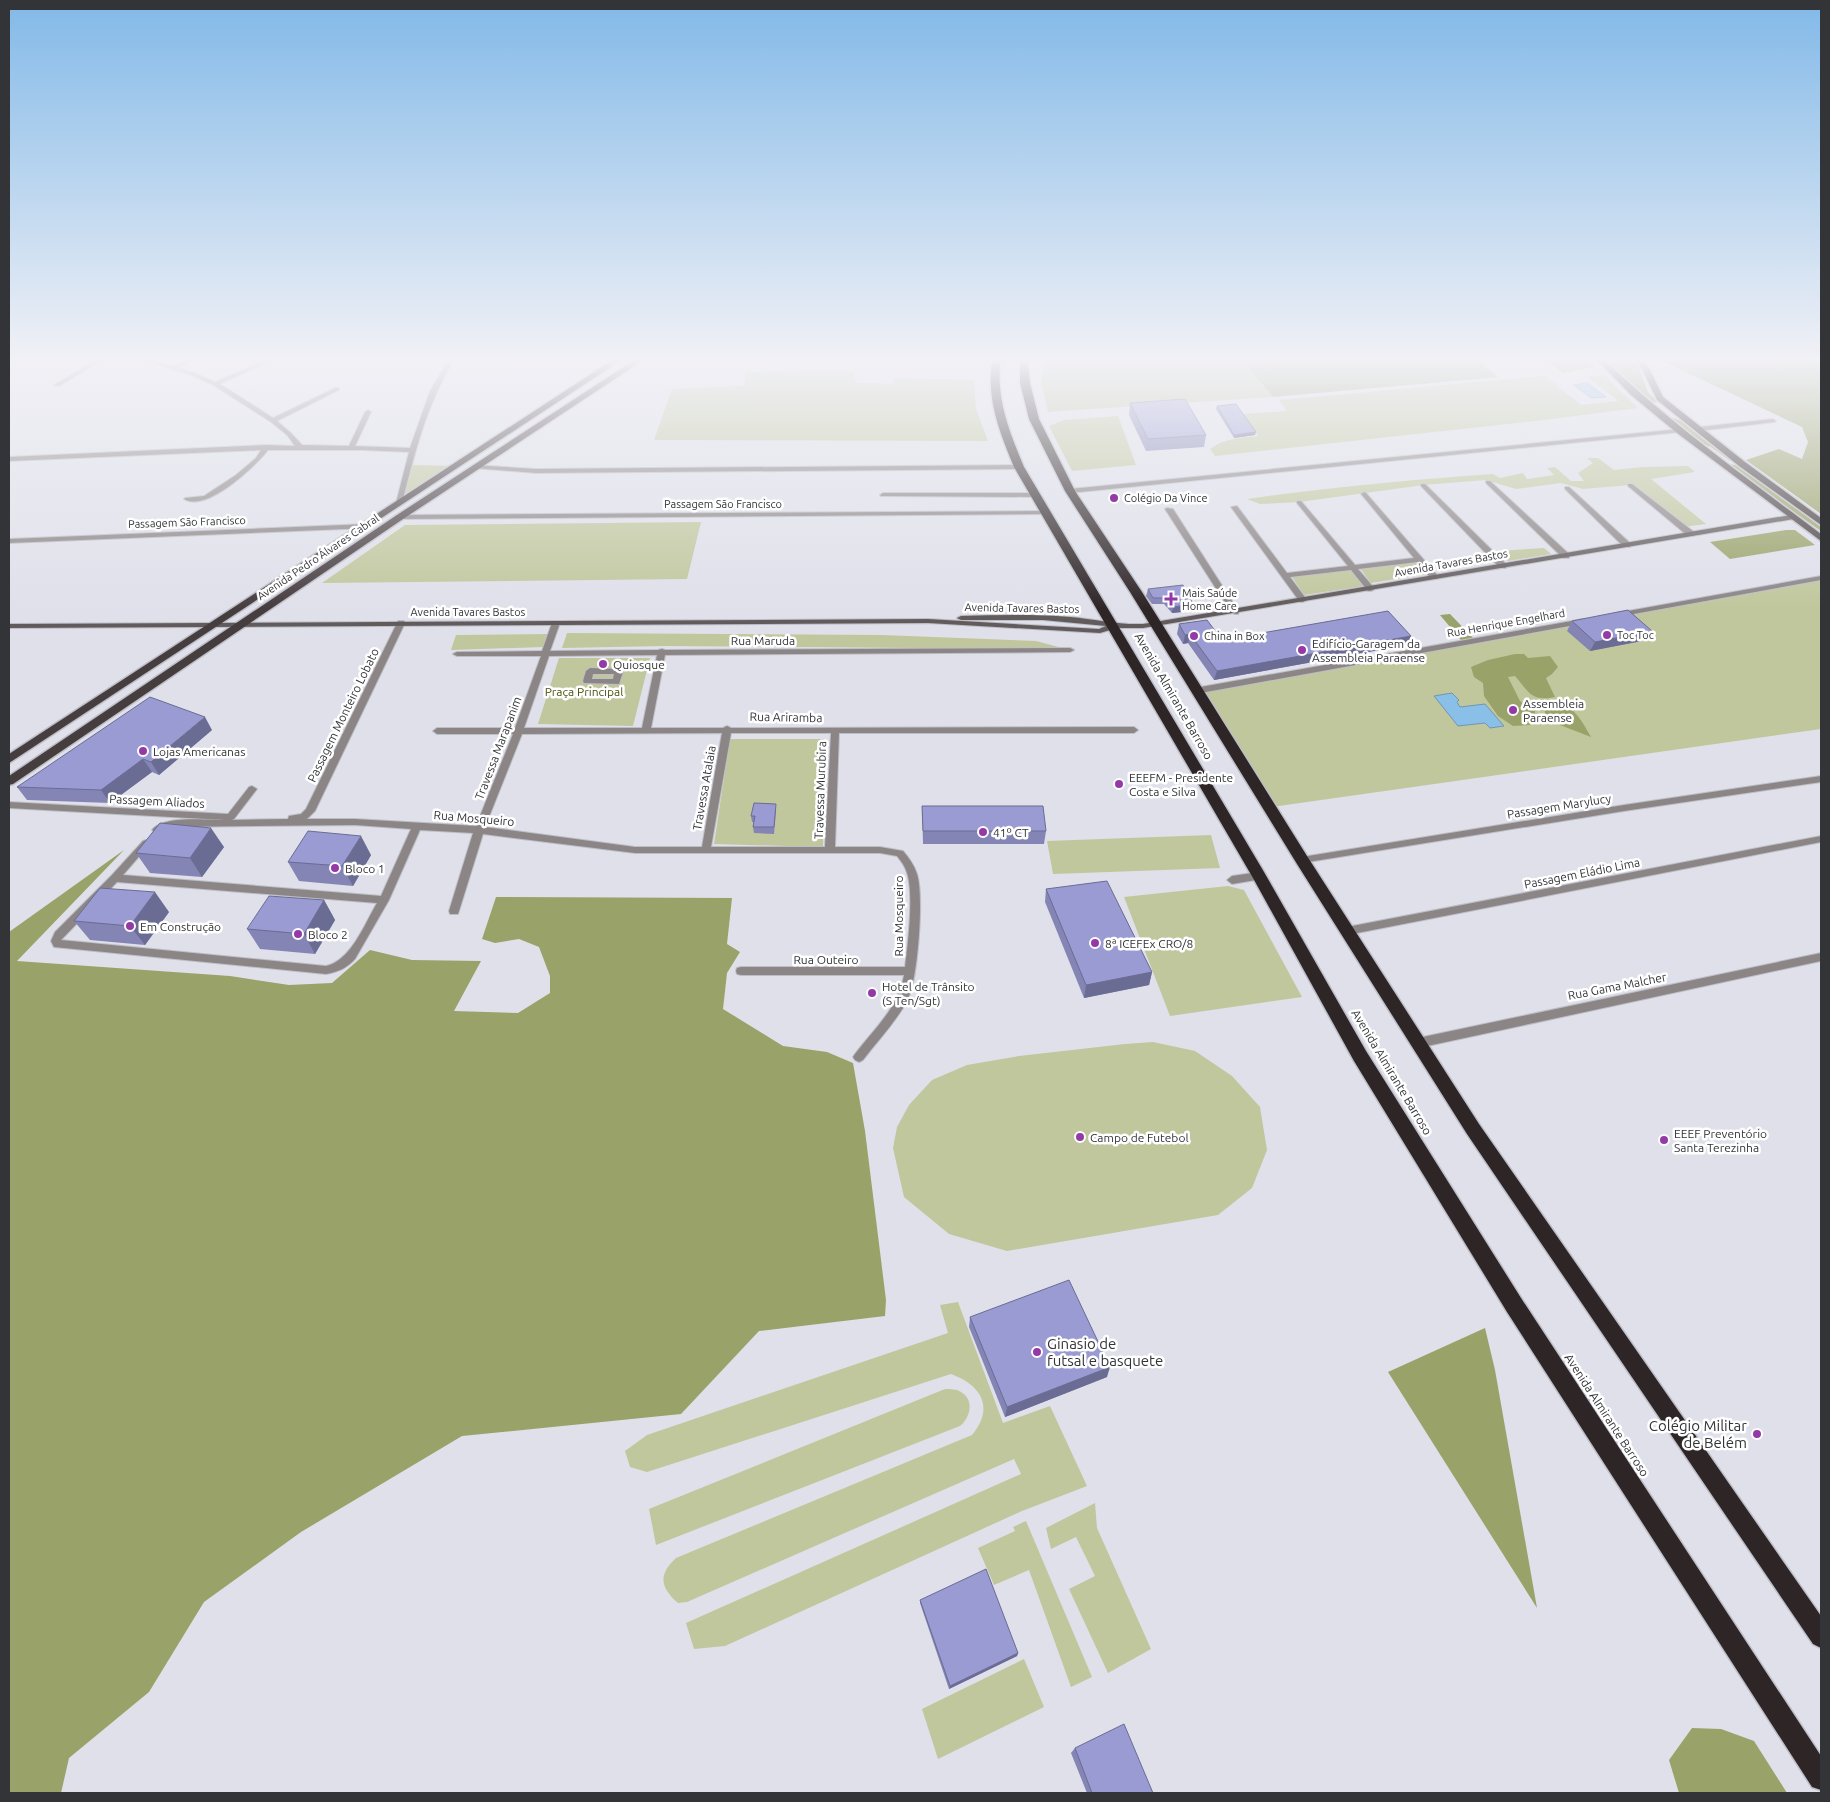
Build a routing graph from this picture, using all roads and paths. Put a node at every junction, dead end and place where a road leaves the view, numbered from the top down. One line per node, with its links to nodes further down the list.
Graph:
1 (295, 441): 11 (street)
2 (354, 441): 12 (street)
3 (416, 441): 15 (street)
4 (494, 441): 30 (main road, Avenida Pedro Álvares Cabral)
5 (514, 441): 18 (main road, Avenida Pedro Álvares Cabral)
6 (1008, 441): 19 (highway, Avenida Almirante Barroso)
7 (1044, 441): 24 (highway, Avenida Almirante Barroso)
8 (1577, 441): 24 (street)
9 (1693, 441): 14 (main road)
10 (1714, 441): 17 (main road)
11 (299, 446): 12 (street); 13 (street)
12 (352, 446): 15 (street)
13 (267, 447): 16 (street); 28 (street)
14 (1702, 448): 17 (main road); 35 (main road)
15 (413, 450): 30 (street)
16 (9, 459)
17 (1742, 464): 36 (main road)
18 (474, 467): 19 (street); 34 (main road, Avenida Pedro Álvares Cabral)
19 (1019, 467): 27 (highway, Avenida Almirante Barroso)
20 (1488, 482): 42 (street)
21 (1424, 485): 44 (street)
22 (1630, 485): 38 (street)
23 (1566, 488): 41 (street)
24 (1070, 491): 57 (highway, Avenida Almirante Barroso)
25 (1364, 494): 43 (street)
26 (883, 495): 27 (street)
27 (1036, 495): 33 (highway, Avenida Almirante Barroso)
28 (187, 498)
29 (1299, 502): 45 (street)
30 (399, 503): 37 (main road, Avenida Pedro Álvares Cabral)
31 (1235, 507): 46 (street)
32 (1169, 510): 51 (street)
33 (1046, 513): 34 (street, Passagem São Francisco); 60 (highway, Avenida Almirante Barroso)
34 (400, 517): 59 (main road, Avenida Pedro Álvares Cabral)
35 (1791, 517): 38 (main road, Avenida Tavares Bastos); 39 (main road)
36 (1821, 522)
37 (366, 526): 40 (street, Passagem São Francisco); 56 (main road, Avenida Pedro Álvares Cabral)
38 (1691, 534): 41 (main road, Avenida Tavares Bastos)
39 (1821, 538)
40 (9, 541)
41 (1627, 545): 42 (main road, Avenida Tavares Bastos)
42 (1566, 556): 44 (main road, Avenida Tavares Bastos)
43 (1419, 560): 45 (street); 47 (street)
44 (1503, 566): 47 (main road, Avenida Tavares Bastos)
45 (1355, 568): 46 (street); 49 (street)
46 (1285, 575): 50 (street)
47 (1434, 577): 49 (main road, Avenida Tavares Bastos)
48 (1821, 578): 52 (street)
49 (1370, 588): 50 (main road, Avenida Tavares Bastos)
50 (1303, 600): 51 (main road, Avenida Tavares Bastos)
51 (1235, 612): 57 (main road, Avenida Tavares Bastos)
52 (1609, 616)
53 (1590, 620): 65 (street, Rua Henrique Engelhard)
54 (401, 623): 55 (main road, Avenida Tavares Bastos); 59 (main road, Avenida Tavares Bastos); 78 (street, Passagem Monteiro Lobato)
55 (556, 623): 60 (main road, Avenida Tavares Bastos); 63 (street, Travessa Marapanim)
56 (215, 625): 58 (main road, Avenida Tavares Bastos); 59 (main road, Avenida Tavares Bastos); 72 (main road, Avenida Pedro Álvares Cabral)
57 (1155, 625): 60 (main road, Avenida Tavares Bastos); 65 (highway, Avenida Almirante Barroso)
58 (9, 626)
59 (239, 626): 74 (main road, Avenida Pedro Álvares Cabral)
60 (1114, 626): 85 (highway, Avenida Almirante Barroso)
61 (1070, 650): 62 (street, Rua Maruda)
62 (662, 651): 63 (street, Rua Maruda); 69 (street)
63 (546, 653): 64 (street, Rua Maruda); 68 (street, Travessa Marapanim)
64 (457, 654)
65 (1196, 691): 84 (highway, Avenida Almirante Barroso)
66 (727, 729): 69 (street, Rua Ariramba); 70 (street, Rua Ariramba); 82 (street, Travessa Atalaia)
67 (437, 730): 68 (street, Rua Ariramba)
68 (519, 730): 69 (street, Rua Ariramba); 80 (street, Travessa Marapanim)
69 (646, 730)
70 (836, 730): 71 (street, Rua Ariramba); 83 (street, Travessa Murubira)
71 (1134, 730)
72 (9, 759)
73 (1821, 779): 84 (street, Passagem Marylucy)
74 (9, 781)
75 (252, 789): 77 (street)
76 (9, 806): 77 (street, Passagem Aliados)
77 (231, 817): 78 (street, Passagem Aliados)
78 (304, 817)
79 (418, 826): 80 (street, Rua Mosqueiro); 86 (street, Rua Mosqueiro); 88 (street)
80 (479, 830): 82 (street, Rua Mosqueiro); 89 (street, Travessa Marapanim)
81 (1821, 839): 90 (street, Passagem Eládio Lima)
82 (706, 850): 83 (street, Rua Mosqueiro)
83 (830, 851): 93 (street, Rua Mosqueiro)
84 (1302, 860): 90 (highway, Avenida Almirante Barroso)
85 (1259, 876): 87 (street); 97 (highway, Avenida Almirante Barroso)
86 (115, 878): 88 (street); 88 (street, Rua Mosqueiro)
87 (1232, 880)
88 (384, 900)
89 (454, 911)
90 (1347, 931): 94 (highway, Avenida Almirante Barroso)
91 (1821, 957): 94 (street, Rua Gama Malcher)
92 (741, 971): 93 (street, Rua Outeiro)
93 (910, 971): 95 (street, Rua Mosqueiro)
94 (1418, 1043): 96 (highway, Avenida Almirante Barroso)
95 (859, 1057)
96 (1821, 1636)
97 (1821, 1778)

